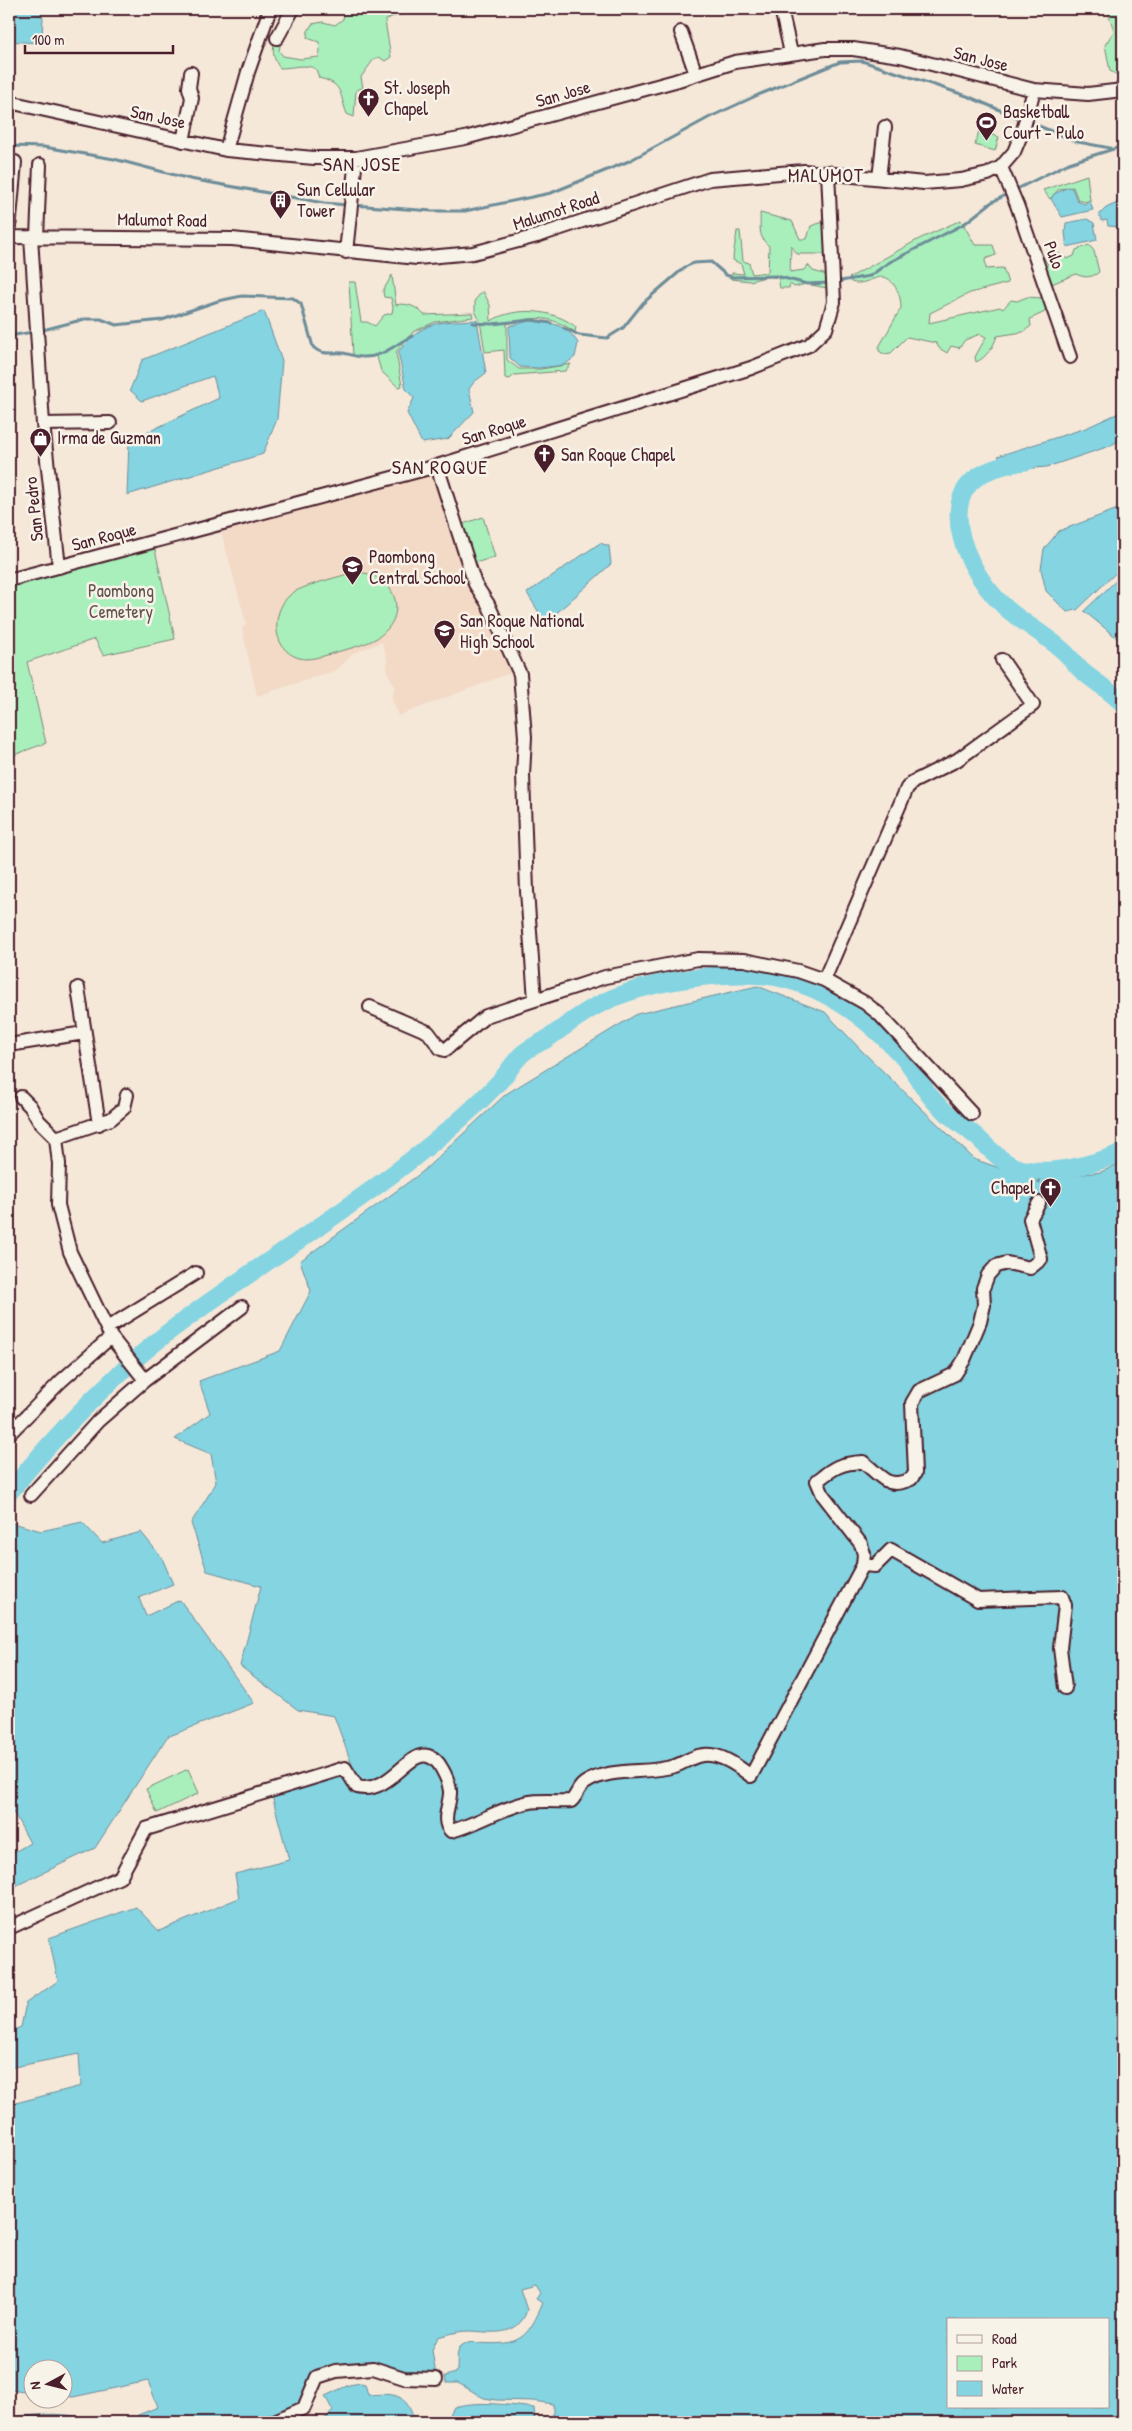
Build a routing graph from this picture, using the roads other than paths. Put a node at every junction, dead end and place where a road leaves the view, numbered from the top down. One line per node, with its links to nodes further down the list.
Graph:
1 (270, 9): 14 (street)
2 (293, 9): 5 (street)
3 (780, 9): 6 (street)
4 (681, 32): 8 (street)
5 (277, 38)
6 (791, 53): 8 (street, San Jose); 9 (street, San Jose)
7 (191, 73): 13 (street)
8 (696, 74): 15 (street, San Jose)
9 (1034, 90): 10 (street, San Jose); 18 (street, Malumot Road)
10 (1123, 90)
11 (9, 102): 13 (street, San Jose)
12 (885, 127): 20 (street)
13 (183, 141): 14 (street, San Jose)
14 (226, 150): 15 (street, San Jose)
15 (356, 158): 24 (street)
16 (15, 162): 21 (street)
17 (40, 165): 23 (street, San Pedro)
18 (1001, 167): 20 (street, Malumot Road); 25 (street, Pulo)
19 (828, 172): 20 (street, Malumot Road); 24 (street, Malumot Road); 28 (street, San Roque)
20 (879, 178)
21 (9, 230)
22 (9, 237): 23 (street, Malumot Road)
23 (34, 237): 24 (street, Malumot Road); 27 (street, San Pedro)
24 (346, 252)
25 (1070, 356)
26 (110, 423): 27 (street)
27 (43, 424): 29 (street, San Pedro)
28 (437, 466): 29 (street, San Roque); 34 (street)
29 (58, 567): 30 (street, San Roque)
30 (9, 580)
31 (1002, 660): 32 (street)
32 (824, 980): 34 (street); 40 (street)
33 (78, 988): 36 (street)
34 (535, 1000): 35 (street)
35 (370, 1007)
36 (84, 1033): 37 (street); 41 (street)
37 (9, 1045)
38 (127, 1095): 41 (street)
39 (22, 1096): 42 (street)
40 (972, 1114)
41 (99, 1124): 42 (street)
42 (56, 1138): 46 (street)
43 (1039, 1203): 50 (street)
44 (196, 1273): 46 (street)
45 (242, 1306): 47 (street)
46 (109, 1332): 47 (street); 48 (street)
47 (142, 1375): 49 (street)
48 (9, 1434)
49 (30, 1495)
50 (863, 1565): 51 (street); 52 (street)
51 (1065, 1688)
52 (9, 1928)
53 (436, 2379): 54 (street)
54 (272, 2422)

